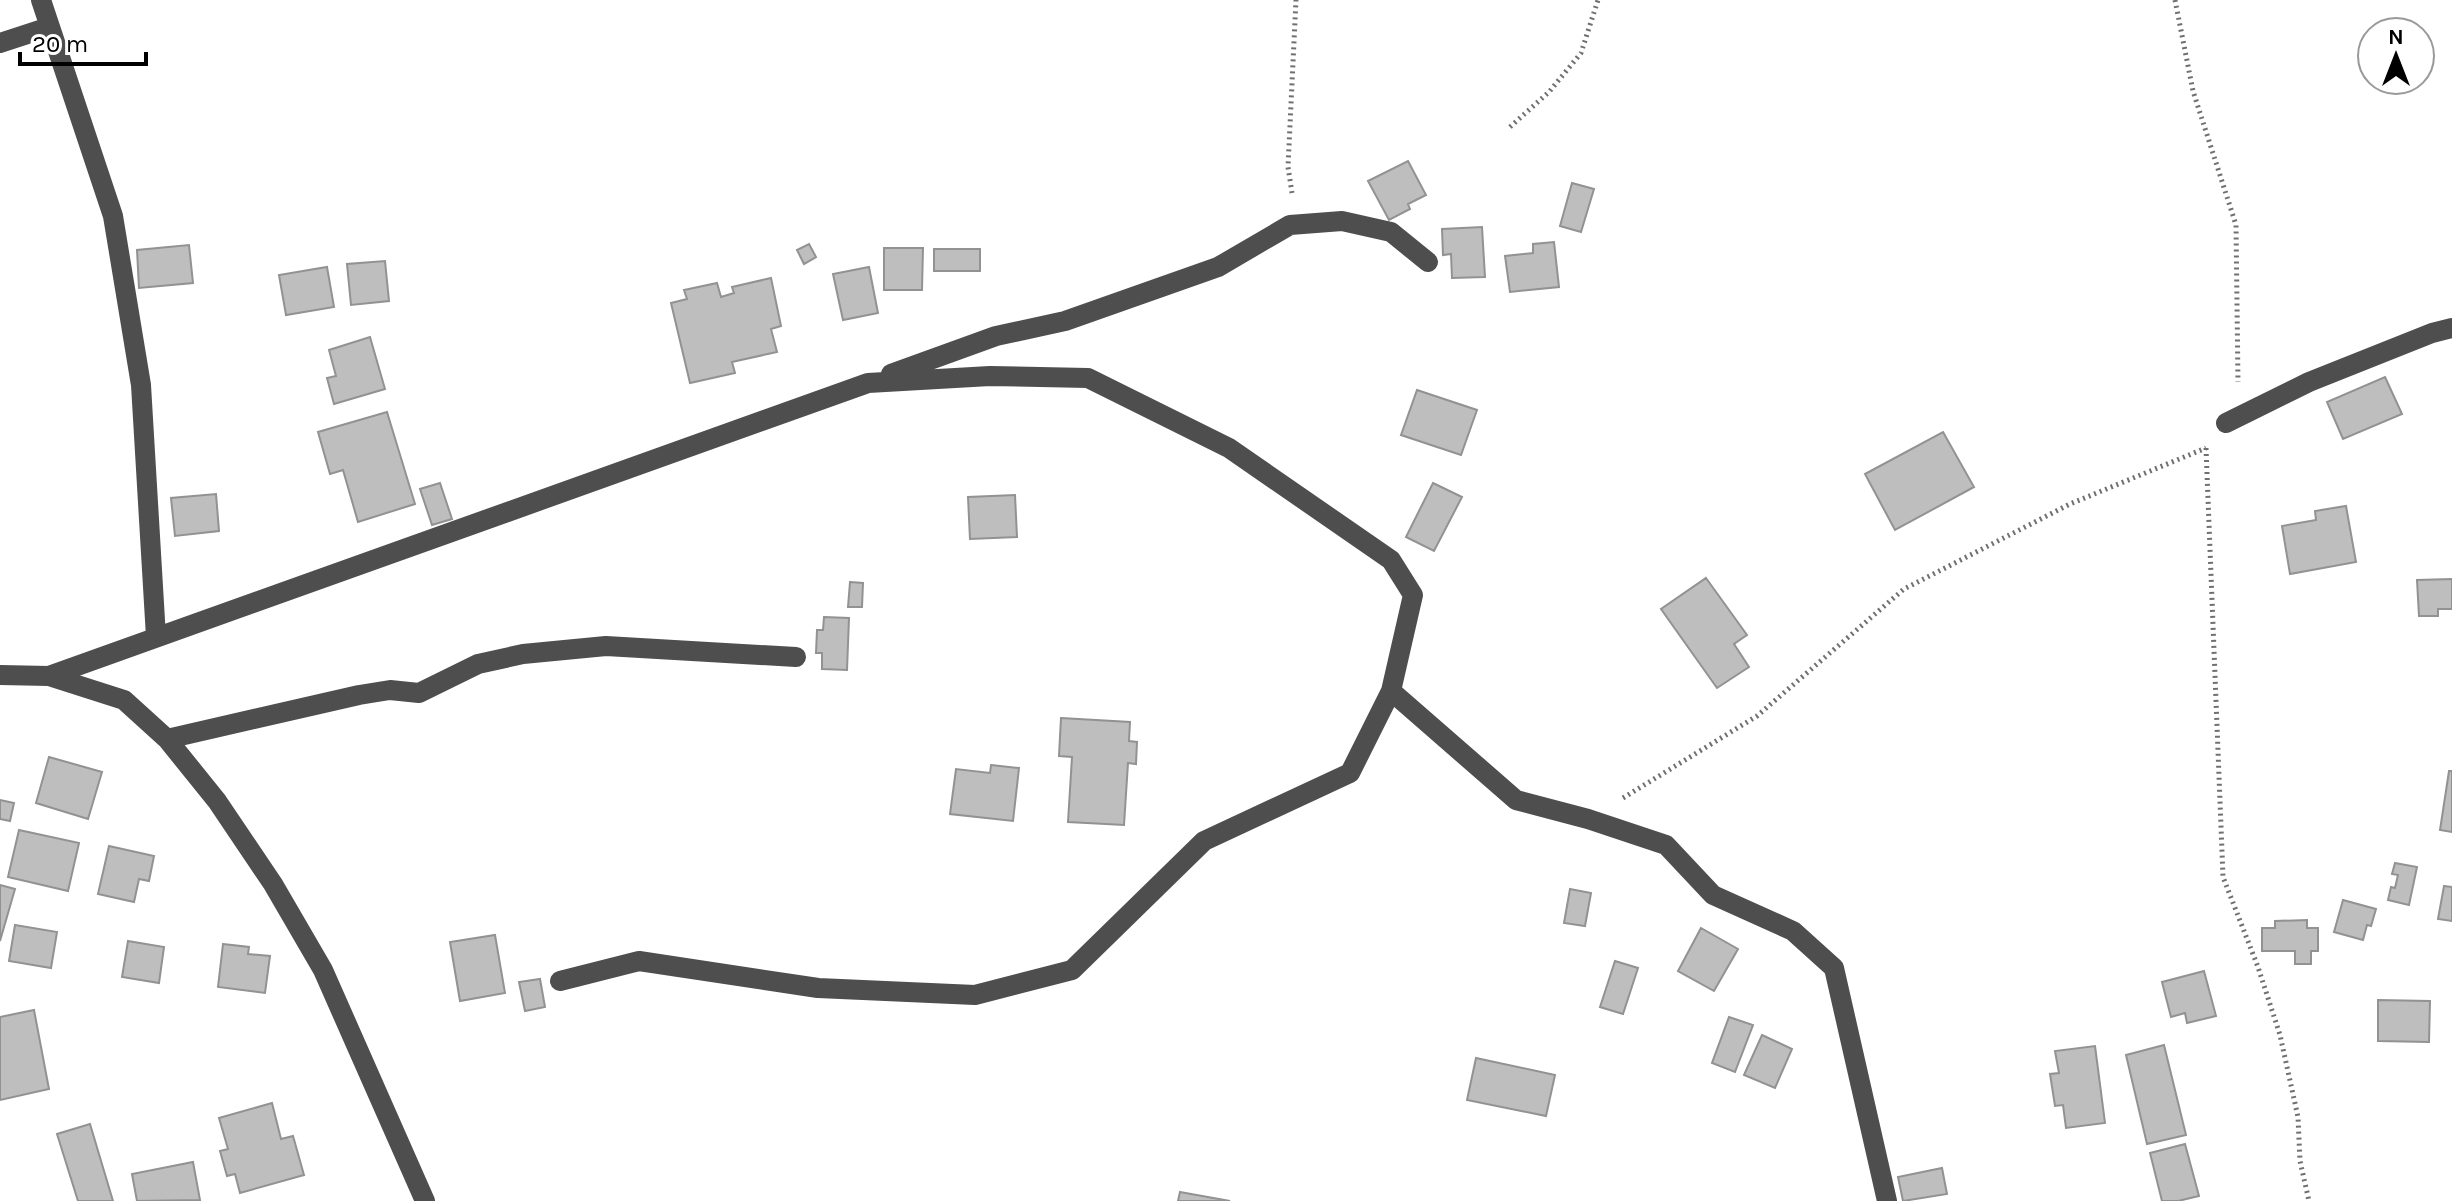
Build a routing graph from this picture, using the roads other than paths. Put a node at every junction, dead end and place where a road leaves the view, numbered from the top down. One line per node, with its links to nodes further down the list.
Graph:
1 (41, 0): 2 (street)
2 (49, 27): 3 (street); 8 (street)
3 (0, 43)
4 (1428, 262): 6 (street)
5 (2452, 328): 7 (street)
6 (868, 383): 8 (street); 12 (street)
7 (2226, 423)
8 (156, 637): 11 (street)
9 (796, 657): 13 (street)
10 (0, 675): 11 (street)
11 (49, 676): 13 (street)
12 (1391, 691): 14 (street); 16 (street)
13 (167, 739): 15 (street)
14 (560, 981)
15 (425, 1201)
16 (1887, 1201)

